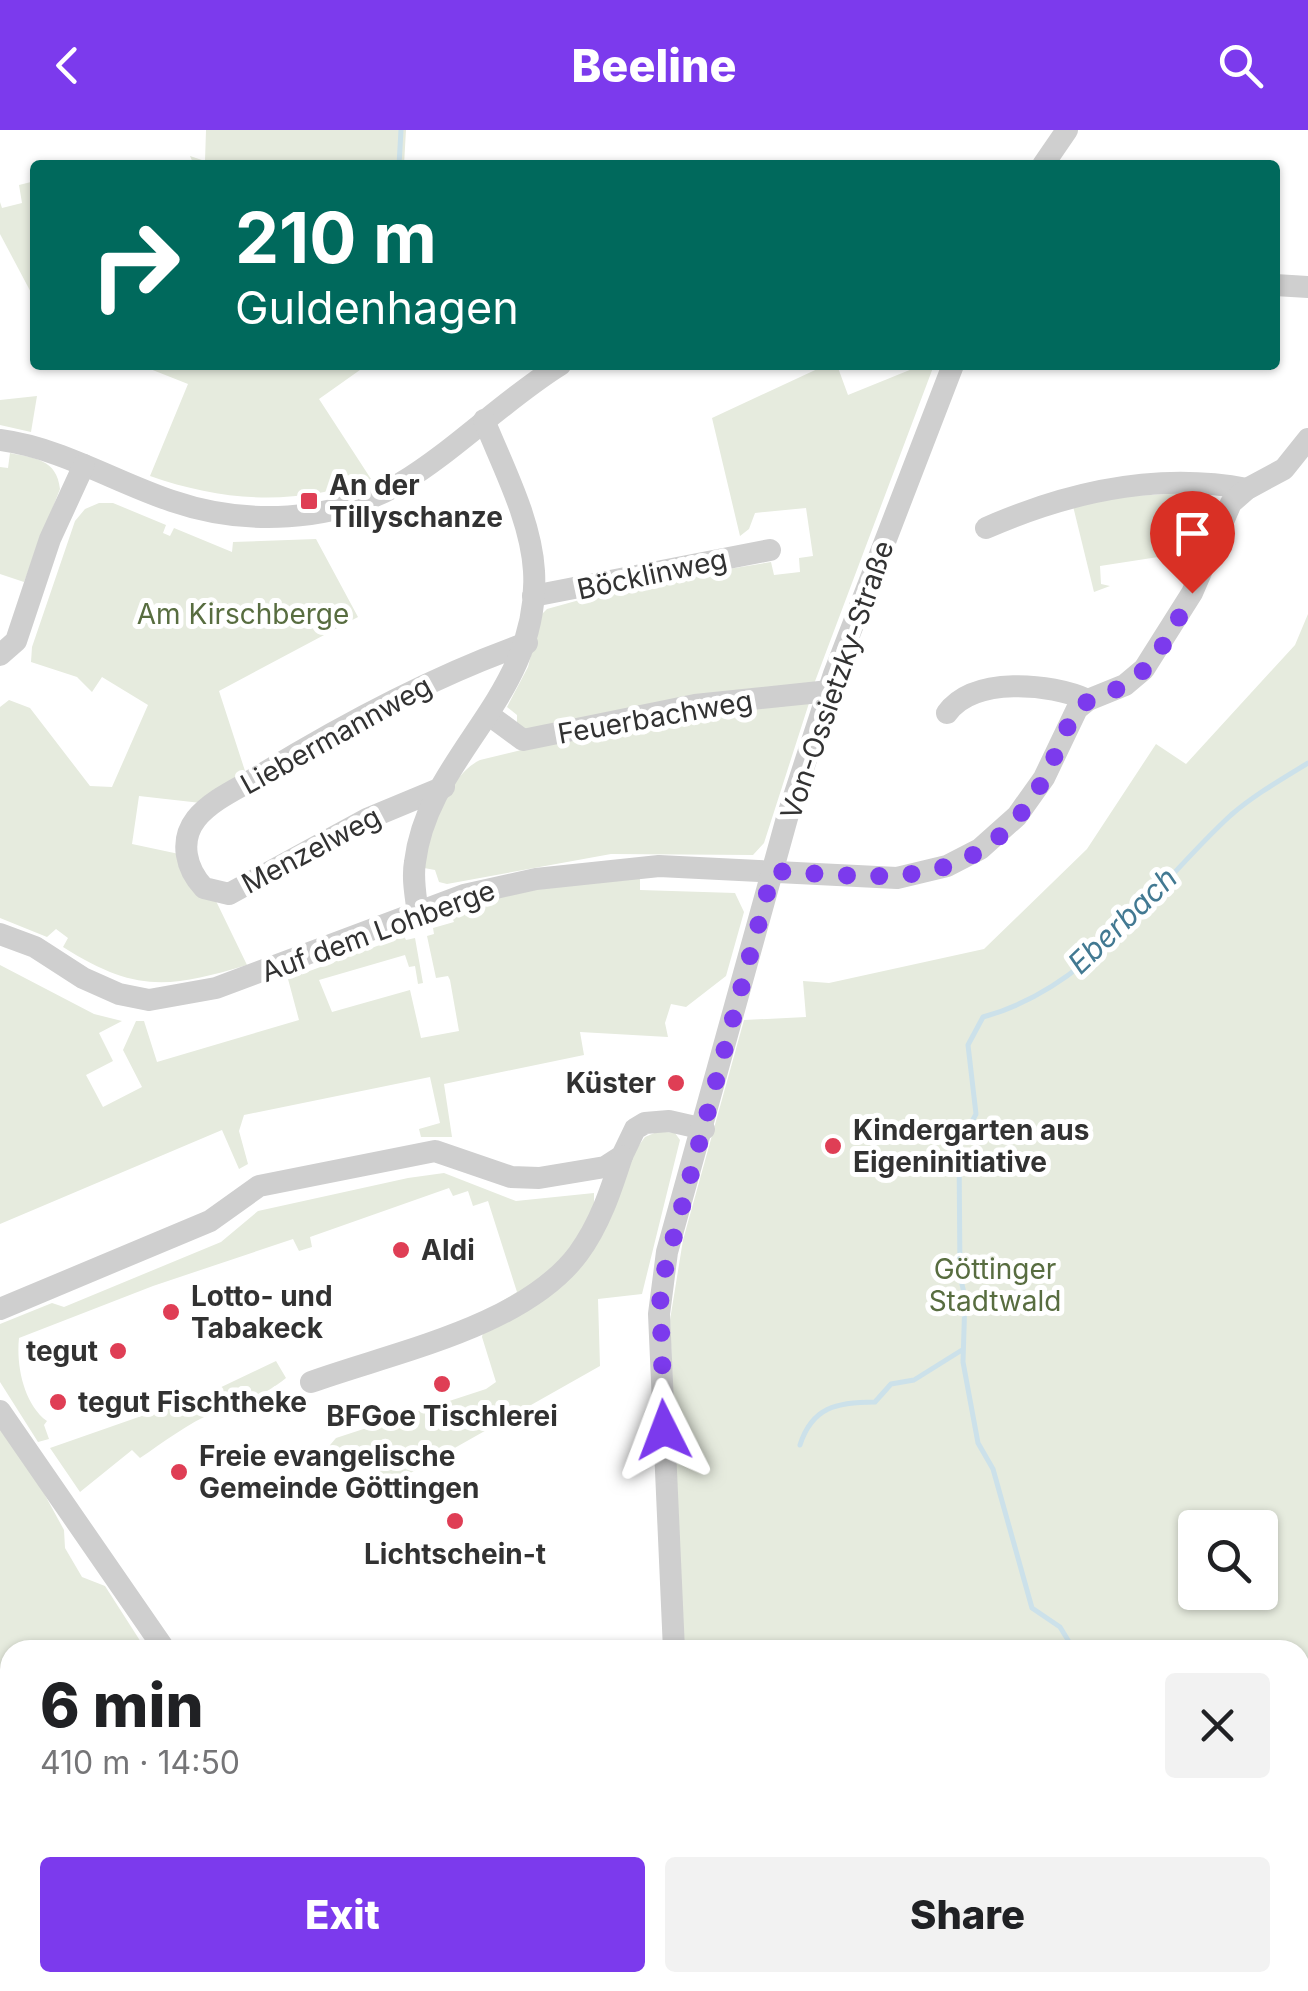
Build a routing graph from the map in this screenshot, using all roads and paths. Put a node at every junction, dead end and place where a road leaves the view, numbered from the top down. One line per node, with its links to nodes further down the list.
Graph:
1 (1067, 130): 2 (street)
2 (1046, 160)
3 (1280, 285): 4 (street)
4 (1308, 287)
5 (553, 370): 7 (street)
6 (951, 370): 17 (street, Von-Ossietzky-Straße)
7 (484, 420): 10 (street); 14 (street)
8 (1308, 439): 11 (street)
9 (0, 440): 10 (street)
10 (84, 465): 16 (street)
11 (1247, 488): 12 (street); 18 (street)
12 (986, 528)
13 (770, 550): 14 (street, Böcklinweg)
14 (534, 596): 15 (street)
15 (527, 644): 20 (street); 22 (street, Liebermannweg)
16 (0, 654)
17 (829, 691): 20 (street, Feuerbachweg); 23 (street, Von-Ossietzky-Straße)
18 (1088, 700): 19 (street); 23 (street, Auf dem Lohberge)
19 (946, 712)
20 (489, 715): 21 (street)
21 (444, 787): 22 (street, Menzelweg); 24 (street)
22 (188, 865)
23 (773, 871): 24 (street, Auf dem Lohberge); 26 (street, Von-Ossietzky-Straße)
24 (418, 914): 25 (street, Auf dem Lohberge)
25 (0, 934)
26 (704, 1130): 27 (street); 32 (street, Von-Ossietzky-Straße)
27 (622, 1156): 28 (street); 29 (street)
28 (0, 1309)
29 (311, 1382)
30 (0, 1411): 31 (street)
31 (158, 1640)
32 (674, 1640)

